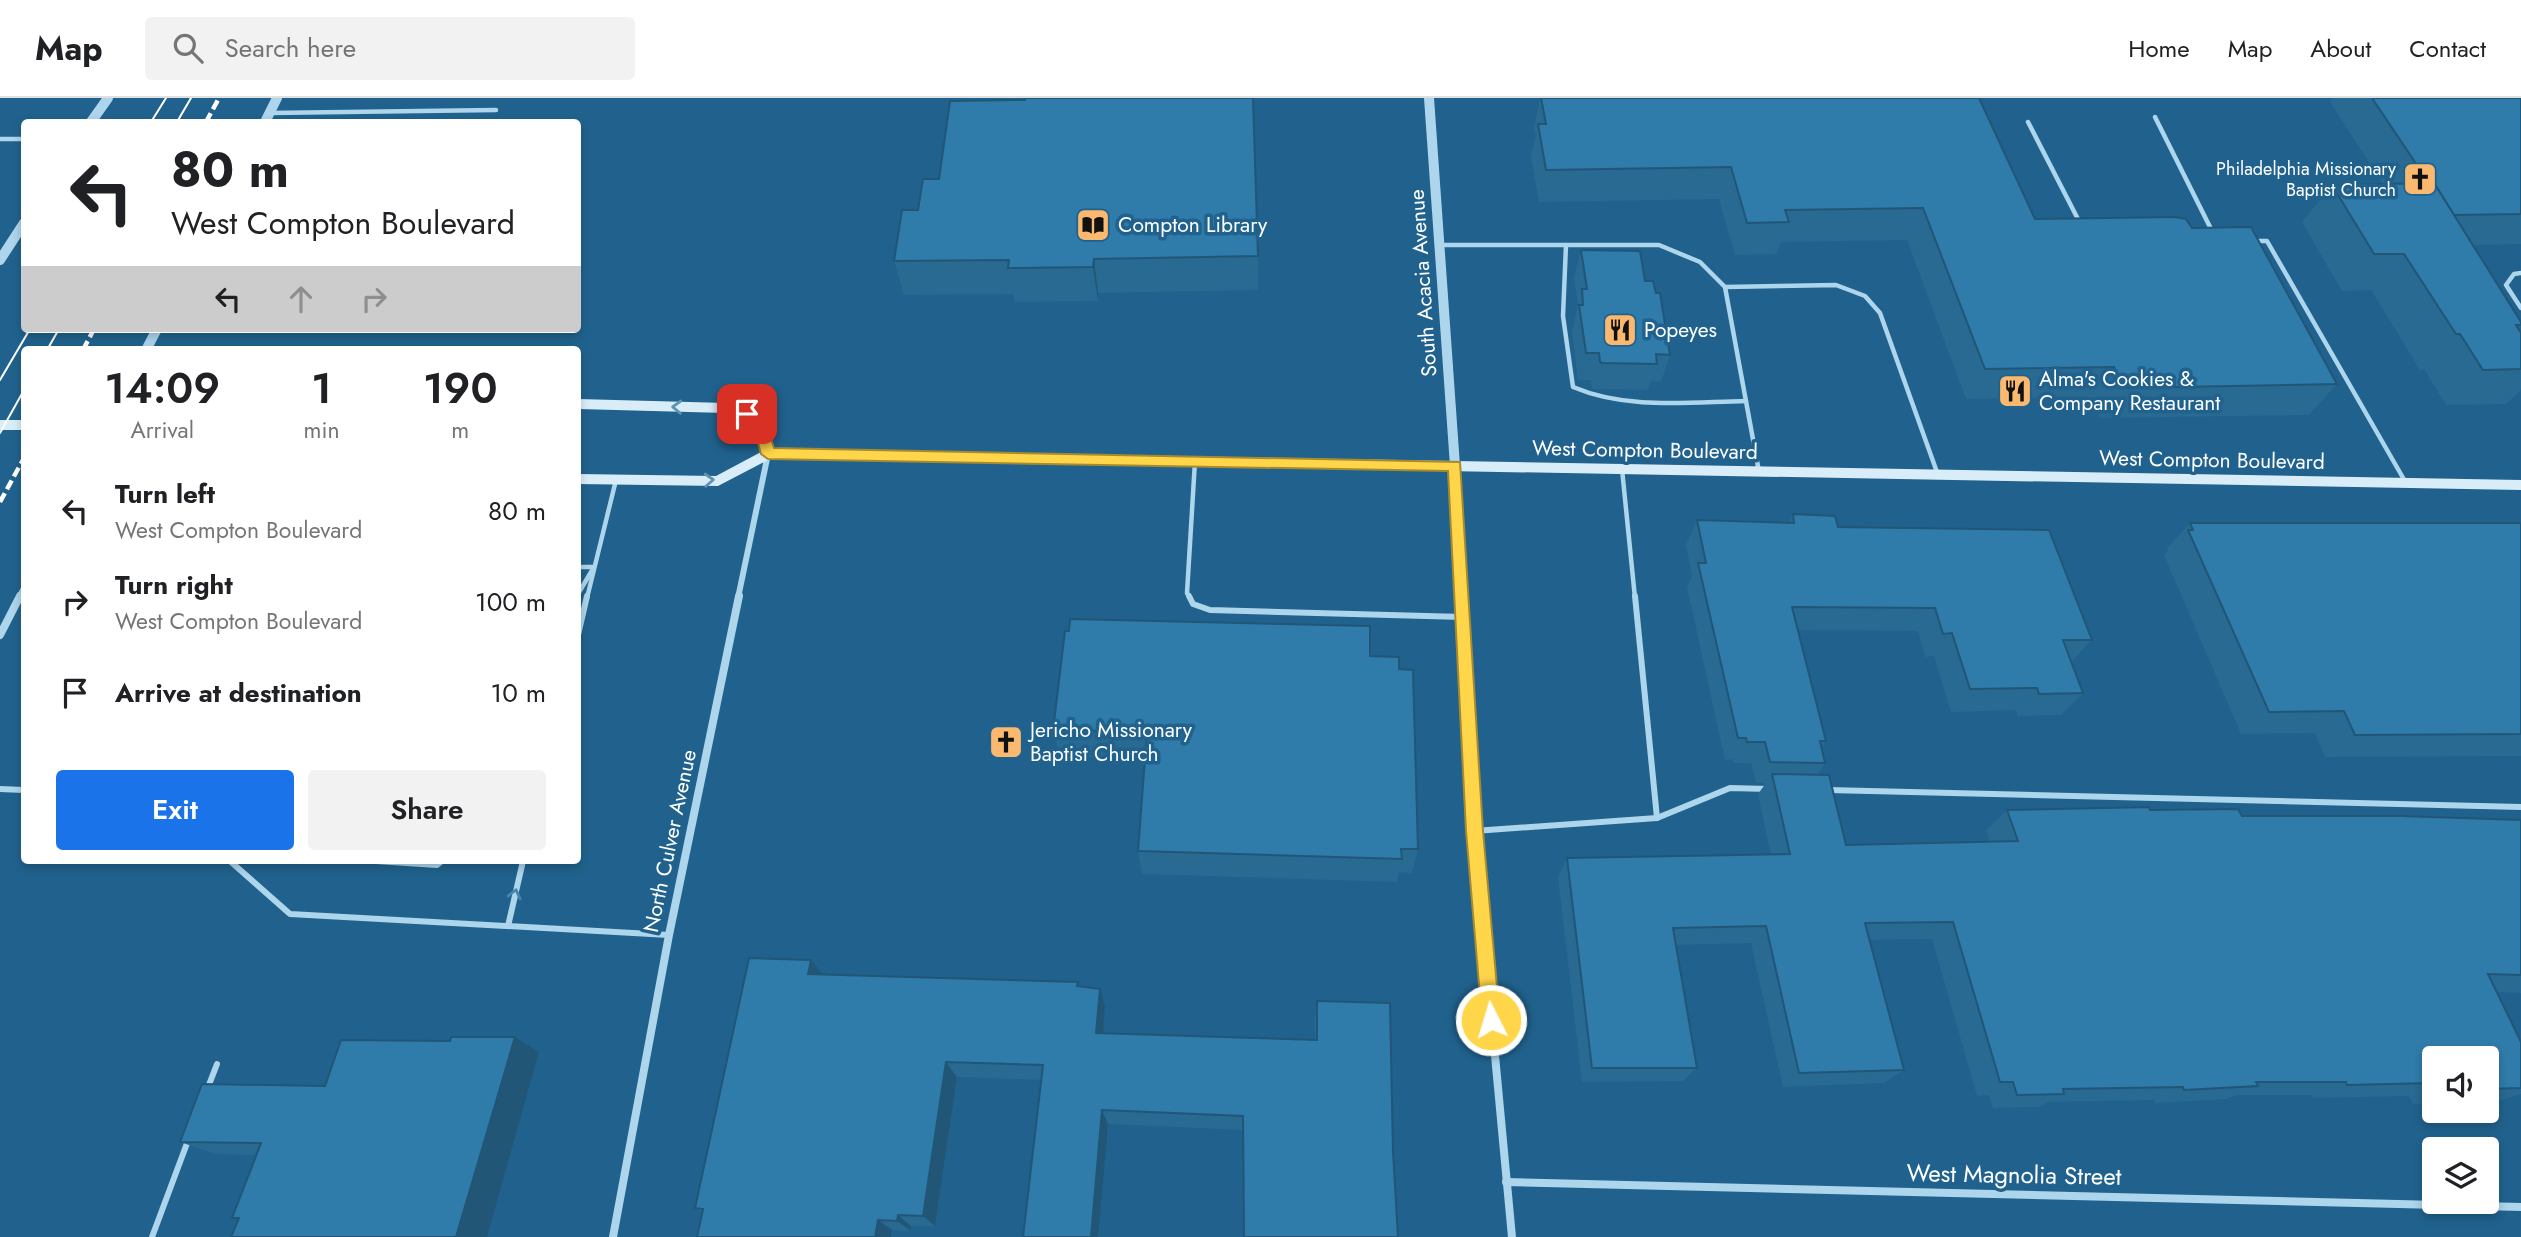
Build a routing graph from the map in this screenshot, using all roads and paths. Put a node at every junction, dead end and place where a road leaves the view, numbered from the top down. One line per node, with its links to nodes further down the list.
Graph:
1 (108, 98): 7 (street)
2 (277, 98): 6 (street)
3 (1429, 98): 15 (street, South Acacia Avenue)
4 (496, 110): 6 (lane)
5 (2155, 117): 13 (lane)
6 (267, 118)
7 (93, 119)
8 (2028, 122): 12 (lane)
9 (0, 139): 10 (lane)
10 (21, 139)
11 (21, 228): 17 (street)
12 (2087, 237)
13 (2217, 240)
14 (2242, 241): 33 (lane)
15 (1441, 245): 16 (lane); 27 (street, South Acacia Avenue)
16 (1566, 245): 19 (lane); 21 (lane)
17 (0, 260)
18 (2521, 274): 20 (lane)
19 (1725, 287): 21 (lane); 30 (lane)
20 (2521, 308)
21 (1746, 401): 29 (lane)
22 (581, 404): 25 (main road, one-way to 22)
23 (0, 425): 24 (main road)
24 (21, 425)
25 (768, 454): 26 (main road, West Compton Boulevard); 32 (main road, West Compton Boulevard, one-way to 25); 52 (street, North Culver Avenue)
26 (1195, 461): 27 (main road, West Compton Boulevard); 39 (lane)
27 (1455, 466): 28 (main road, West Compton Boulevard); 39 (street)
28 (1622, 469): 29 (main road, West Compton Boulevard); 47 (lane)
29 (1759, 471): 30 (main road, West Compton Boulevard)
30 (1938, 475): 33 (main road, West Compton Boulevard)
31 (581, 479): 32 (main road, West Compton Boulevard)
32 (616, 480): 36 (lane)
33 (2406, 483): 34 (main road, West Compton Boulevard)
34 (2521, 485)
35 (581, 567): 36 (lane)
36 (594, 567): 37 (lane); 40 (lane)
37 (581, 589)
38 (21, 594): 41 (street)
39 (1463, 617): 48 (street)
40 (581, 622)
41 (0, 635)
42 (0, 789): 44 (lane)
43 (1771, 789): 47 (lane)
44 (21, 790)
45 (1813, 790): 46 (lane)
46 (2521, 807)
47 (1657, 818): 48 (lane)
48 (1474, 831): 56 (street)
49 (233, 864): 51 (lane)
50 (522, 864): 51 (lane, one-way to 50)
51 (508, 926): 52 (lane)
52 (669, 935): 59 (street, North Culver Avenue)
53 (216, 1064): 54 (lane)
54 (203, 1101)
55 (194, 1126): 58 (lane)
56 (1506, 1182): 57 (street, West Magnolia Street); 60 (street)
57 (2521, 1207)
58 (152, 1237)
59 (613, 1237)
60 (1512, 1237)

